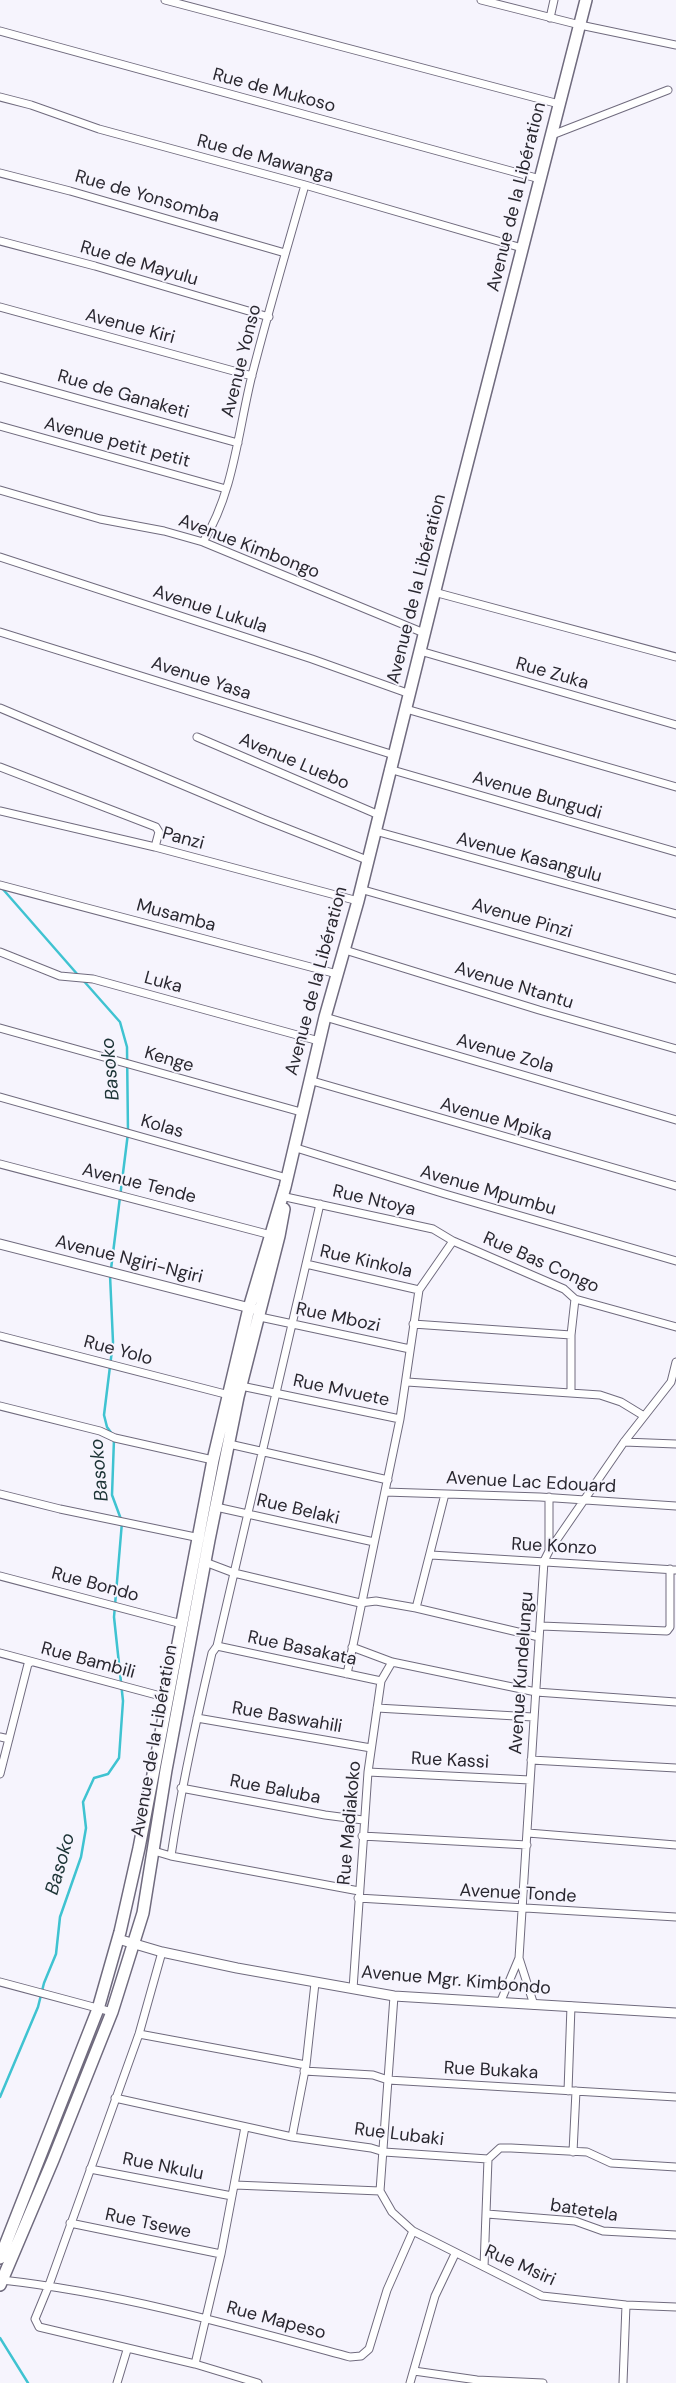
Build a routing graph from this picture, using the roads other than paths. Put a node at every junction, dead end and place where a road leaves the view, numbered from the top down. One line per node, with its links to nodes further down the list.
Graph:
1 (165, 0): 11 (street)
2 (481, 0): 5 (street)
3 (554, 0): 5 (street)
4 (586, 0): 6 (highway, Avenue de la Libération)
5 (550, 18): 6 (street)
6 (580, 25): 8 (street); 11 (highway, Avenue de la Libération)
7 (0, 31): 14 (street, Rue de Mukoso)
8 (676, 45)
9 (668, 90): 12 (street)
10 (0, 97): 15 (street, Rue de Mawanga)
11 (559, 104): 12 (highway, Avenue de la Libération)
12 (552, 135): 14 (highway, Avenue de la Libération)
13 (0, 173): 18 (street, Rue de Yonsomba)
14 (540, 179): 17 (highway, Avenue de la Libération)
15 (305, 185): 17 (street, Rue de Mawanga); 18 (street, Avenue Yonso)
16 (0, 241): 20 (street, Rue de Mayulu)
17 (522, 248): 29 (highway, Avenue de la Libération)
18 (285, 252): 20 (street, Avenue Yonso)
19 (0, 307): 21 (street, Avenue Kiri)
20 (269, 317): 21 (street, Avenue Yonso)
21 (252, 376): 24 (street, Avenue Yonso)
22 (0, 377): 24 (street, Rue de Ganaketi)
23 (0, 426): 25 (street, Avenue petit petit)
24 (238, 443): 25 (street, Avenue Yonso)
25 (226, 488): 27 (street, Avenue Yonso)
26 (0, 490): 27 (street, Avenue Kimbongo)
27 (202, 542): 31 (street, Avenue Kimbongo)
28 (0, 557): 34 (street, Avenue Lukula)
29 (434, 592): 31 (highway, Avenue de la Libération); 33 (street)
30 (0, 632): 39 (street, Avenue Yasa)
31 (424, 633): 32 (highway, Avenue de la Libération)
32 (420, 651): 34 (highway, Avenue de la Libération); 37 (street, Rue Zuka)
33 (676, 657)
34 (410, 694): 36 (highway, Avenue de la Libération)
35 (0, 708): 49 (street)
36 (406, 709): 39 (highway, Avenue de la Libération); 42 (street)
37 (676, 725)
38 (197, 737): 45 (street, Avenue Luebo)
39 (394, 755): 41 (highway, Avenue de la Libération)
40 (0, 767): 47 (street)
41 (389, 769): 45 (highway, Avenue de la Libération); 48 (street, Avenue Bungudi)
42 (674, 786): 43 (street)
43 (676, 795)
44 (0, 811): 47 (street, Panzi)
45 (379, 814): 46 (highway, Avenue de la Libération)
46 (375, 831): 49 (highway, Avenue de la Libération); 52 (street, Avenue Kasangulu)
47 (155, 847): 51 (street, Panzi)
48 (676, 852)
49 (367, 860): 51 (highway, Avenue de la Libération)
50 (4, 886): 55 (street, Musamba)
51 (359, 895): 53 (highway, Avenue de la Libération); 56 (street, Avenue Pinzi)
52 (676, 914)
53 (345, 950): 55 (highway, Avenue de la Libération); 60 (street, Avenue Ntantu)
54 (0, 952): 59 (street, Luka)
55 (337, 974): 57 (highway, Avenue de la Libération)
56 (676, 979)
57 (325, 1017): 59 (highway, Avenue de la Libération); 64 (street, Avenue Zola)
58 (0, 1028): 63 (street, Kenge)
59 (319, 1041): 61 (highway, Avenue de la Libération)
60 (676, 1049)
61 (309, 1080): 63 (highway, Avenue de la Libération); 67 (street, Avenue Mpika)
62 (0, 1097): 68 (street, Kolas)
63 (301, 1112): 65 (highway, Avenue de la Libération)
64 (676, 1120)
65 (293, 1147): 68 (highway, Avenue de la Libération); 73 (street, Avenue Mpumbu)
66 (0, 1164): 70 (street, Avenue Tende)
67 (676, 1186)
68 (285, 1189): 69 (street, Rue Ntoya); 70 (highway, Avenue de la Libération); 78 (highway, Avenue de la Libération)
69 (320, 1204): 71 (street, Rue Ntoya); 74 (street)
70 (271, 1235): 77 (highway, Avenue de la Libération)
71 (453, 1241): 75 (street); 76 (street, Rue Bas Congo)
72 (0, 1244): 77 (street, Avenue Ngiri-Ngiri)
73 (676, 1261)
74 (306, 1264): 75 (street, Rue Kinkola); 79 (street)
75 (418, 1290): 80 (street)
76 (575, 1299): 81 (street, Rue Bas Congo); 82 (street)
77 (249, 1308): 78 (street, Avenue Ngiri-Ngiri); 91 (highway, Avenue de la Libération)
78 (260, 1314): 79 (street, Rue Mbozi); 88 (highway, Avenue de la Libération)
79 (290, 1324): 84 (street, Rue Mbozi); 89 (street)
80 (413, 1324): 82 (street); 84 (street)
81 (676, 1327)
82 (571, 1335): 90 (street)
83 (0, 1336): 91 (street, Rue Yolo)
84 (410, 1349): 86 (street)
85 (676, 1362): 87 (street)
86 (407, 1382): 90 (street); 94 (street)
87 (673, 1383): 93 (street, Avenue Kundelungu)
88 (241, 1386): 89 (street, Rue Mvuete); 96 (highway, Avenue de la Libération)
89 (275, 1392): 94 (street, Rue Mvuete); 98 (street)
90 (571, 1392): 93 (street)
91 (229, 1395): 99 (highway, Avenue de la Libération)
92 (0, 1406): 99 (street)
93 (644, 1416): 95 (street, Avenue Kundelungu)
94 (400, 1419): 100 (street)
95 (624, 1442): 97 (street); 105 (street, Avenue Kundelungu)
96 (229, 1444): 98 (street); 107 (highway, Avenue de la Libération)
97 (676, 1444)
98 (261, 1453): 100 (street); 108 (street)
99 (213, 1460): 109 (highway, Avenue de la Libération)
100 (388, 1480): 101 (street)
101 (385, 1492): 103 (street, Avenue Lac Edouard); 110 (street)
102 (0, 1494): 109 (street)
103 (445, 1494): 104 (street, Avenue Lac Edouard); 112 (street)
104 (549, 1497): 105 (street, Avenue Lac Edouard); 111 (street)
105 (586, 1500): 106 (street, Avenue Lac Edouard); 111 (street, Avenue Kundelungu)
106 (676, 1506)
107 (216, 1507): 108 (street, Rue Belaki); 109 (highway, Avenue de la Libération)
108 (247, 1513): 110 (street, Rue Belaki); 116 (street)
109 (204, 1539): 114 (highway, Avenue de la Libération); 121 (highway, Avenue de la Libération)
110 (374, 1542): 118 (street)
111 (549, 1551): 113 (street, Avenue Kundelungu)
112 (431, 1555): 113 (street, Rue Konzo); 120 (street)
113 (544, 1561): 115 (street, Rue Konzo); 122 (street, Avenue Kundelungu)
114 (205, 1562): 116 (street); 151 (highway, Avenue de la Libération)
115 (673, 1570): 119 (street)
116 (234, 1573): 118 (street); 124 (street)
117 (0, 1576): 121 (street, Rue Bondo)
118 (360, 1603): 120 (street); 125 (street)
119 (674, 1606): 122 (street)
120 (416, 1608): 123 (street)
121 (182, 1624): 132 (highway, Avenue de la Libération)
122 (541, 1626): 123 (street, Avenue Kundelungu)
123 (539, 1637): 131 (street, Avenue Kundelungu)
124 (217, 1646): 129 (street, Rue Basakata); 136 (street)
125 (352, 1647): 128 (street); 129 (street)
126 (0, 1654): 127 (street, Rue Bambili)
127 (31, 1662): 132 (street, Rue Bambili); 138 (street)
128 (392, 1662): 130 (street, Rue Madiakoko); 131 (street)
129 (347, 1674): 130 (street, Rue Basakata)
130 (381, 1681): 134 (street, Rue Madiakoko)
131 (536, 1692): 133 (street); 135 (street, Avenue Kundelungu)
132 (168, 1698): 156 (highway, Avenue de la Libération)
133 (676, 1702)
134 (377, 1708): 135 (street); 139 (street, Rue Madiakoko)
135 (533, 1717): 140 (street, Avenue Kundelungu)
136 (197, 1718): 139 (street, Rue Baswahili); 145 (street)
137 (0, 1737): 138 (street)
138 (9, 1739): 143 (street)
139 (372, 1748): 142 (street, Rue Madiakoko)
140 (531, 1760): 141 (street); 144 (street, Avenue Kundelungu)
141 (676, 1768)
142 (368, 1772): 144 (street, Rue Kassi); 146 (street, Rue Madiakoko)
143 (0, 1774)
144 (530, 1780): 147 (street, Avenue Kundelungu)
145 (181, 1788): 146 (street, Rue Baluba); 152 (street)
146 (363, 1820): 148 (street, Rue Madiakoko)
147 (528, 1833): 149 (street, Avenue Kundelungu); 150 (street)
148 (362, 1836): 149 (street); 153 (street, Rue Madiakoko)
149 (527, 1845): 154 (street, Avenue Kundelungu)
150 (676, 1845)
151 (154, 1851): 152 (street, Avenue Tonde); 157 (highway, Avenue de la Libération)
152 (171, 1856): 153 (street, Avenue Tonde)
153 (358, 1894): 154 (street, Avenue Tonde); 162 (street, Rue Madiakoko)
154 (522, 1910): 155 (street, Avenue Tonde); 159 (street, Avenue Kundelungu)
155 (676, 1917)
156 (118, 1939): 157 (street, Avenue Mgr. Kimbondo); 167 (highway, Avenue de la Libération)
157 (133, 1944): 158 (street, Avenue Mgr. Kimbondo); 168 (highway, Avenue de la Libération)
158 (162, 1952): 161 (street, Avenue Mgr. Kimbondo); 170 (street)
159 (519, 1958): 164 (street, Avenue Kundelungu); 165 (street)
160 (0, 1982): 167 (street)
161 (315, 1983): 162 (street, Avenue Mgr. Kimbondo); 171 (street)
162 (353, 1989): 163 (street, Avenue Mgr. Kimbondo)
163 (394, 1996): 164 (street, Avenue Mgr. Kimbondo); 172 (street)
164 (500, 2003): 165 (street, Avenue Mgr. Kimbondo)
165 (534, 2005): 166 (street, Avenue Mgr. Kimbondo)
166 (571, 2006): 169 (street, Avenue Mgr. Kimbondo); 173 (street)
167 (98, 2008): 168 (street); 193 (highway, Avenue de la Libération)
168 (112, 2012): 195 (highway, Avenue de la Libération)
169 (676, 2013)
170 (139, 2034): 171 (street, Rue Bukaka); 176 (street)
171 (305, 2068): 172 (street, Rue Bukaka); 178 (street)
172 (388, 2080): 173 (street, Rue Bukaka); 179 (street)
173 (568, 2091): 174 (street, Rue Bukaka)
174 (576, 2091): 175 (street, Rue Bukaka); 180 (street)
175 (676, 2097)
176 (115, 2098): 177 (street, Rue Lubaki); 183 (street)
177 (245, 2126): 178 (street, Rue Lubaki); 184 (street)
178 (292, 2137): 179 (street, Rue Lubaki)
179 (384, 2152): 181 (street, Rue Lubaki); 185 (street)
180 (573, 2152): 181 (street); 182 (street)
181 (488, 2159): 187 (street)
182 (676, 2167)
183 (90, 2168): 186 (street, Rue Nkulu); 188 (street)
184 (235, 2185): 185 (street); 186 (street)
185 (380, 2191): 189 (street, Rue Msiri)
186 (232, 2196): 191 (street)
187 (487, 2214): 190 (street, batetela); 194 (street)
188 (70, 2223): 191 (street, Rue Tsewe); 196 (street)
189 (413, 2231): 192 (street, Rue Msiri); 199 (street, Rue Mapeso)
190 (676, 2235)
191 (221, 2254): 199 (street)
192 (455, 2254): 194 (street, Rue Msiri); 202 (street)
193 (0, 2258)
194 (484, 2267): 197 (street, Rue Msiri)
195 (1, 2282): 196 (street, Rue Mapeso)
196 (49, 2285): 199 (street, Rue Mapeso); 200 (street)
197 (626, 2305): 198 (street, Rue Msiri); 208 (street)
198 (676, 2307)
199 (206, 2318): 201 (street)
200 (127, 2350): 201 (street); 204 (street)
201 (195, 2364): 205 (street)
202 (414, 2371): 203 (street); 206 (street)
203 (477, 2381): 207 (street)
204 (117, 2383)
205 (258, 2383)
206 (410, 2383)
207 (543, 2383)
208 (623, 2383)

